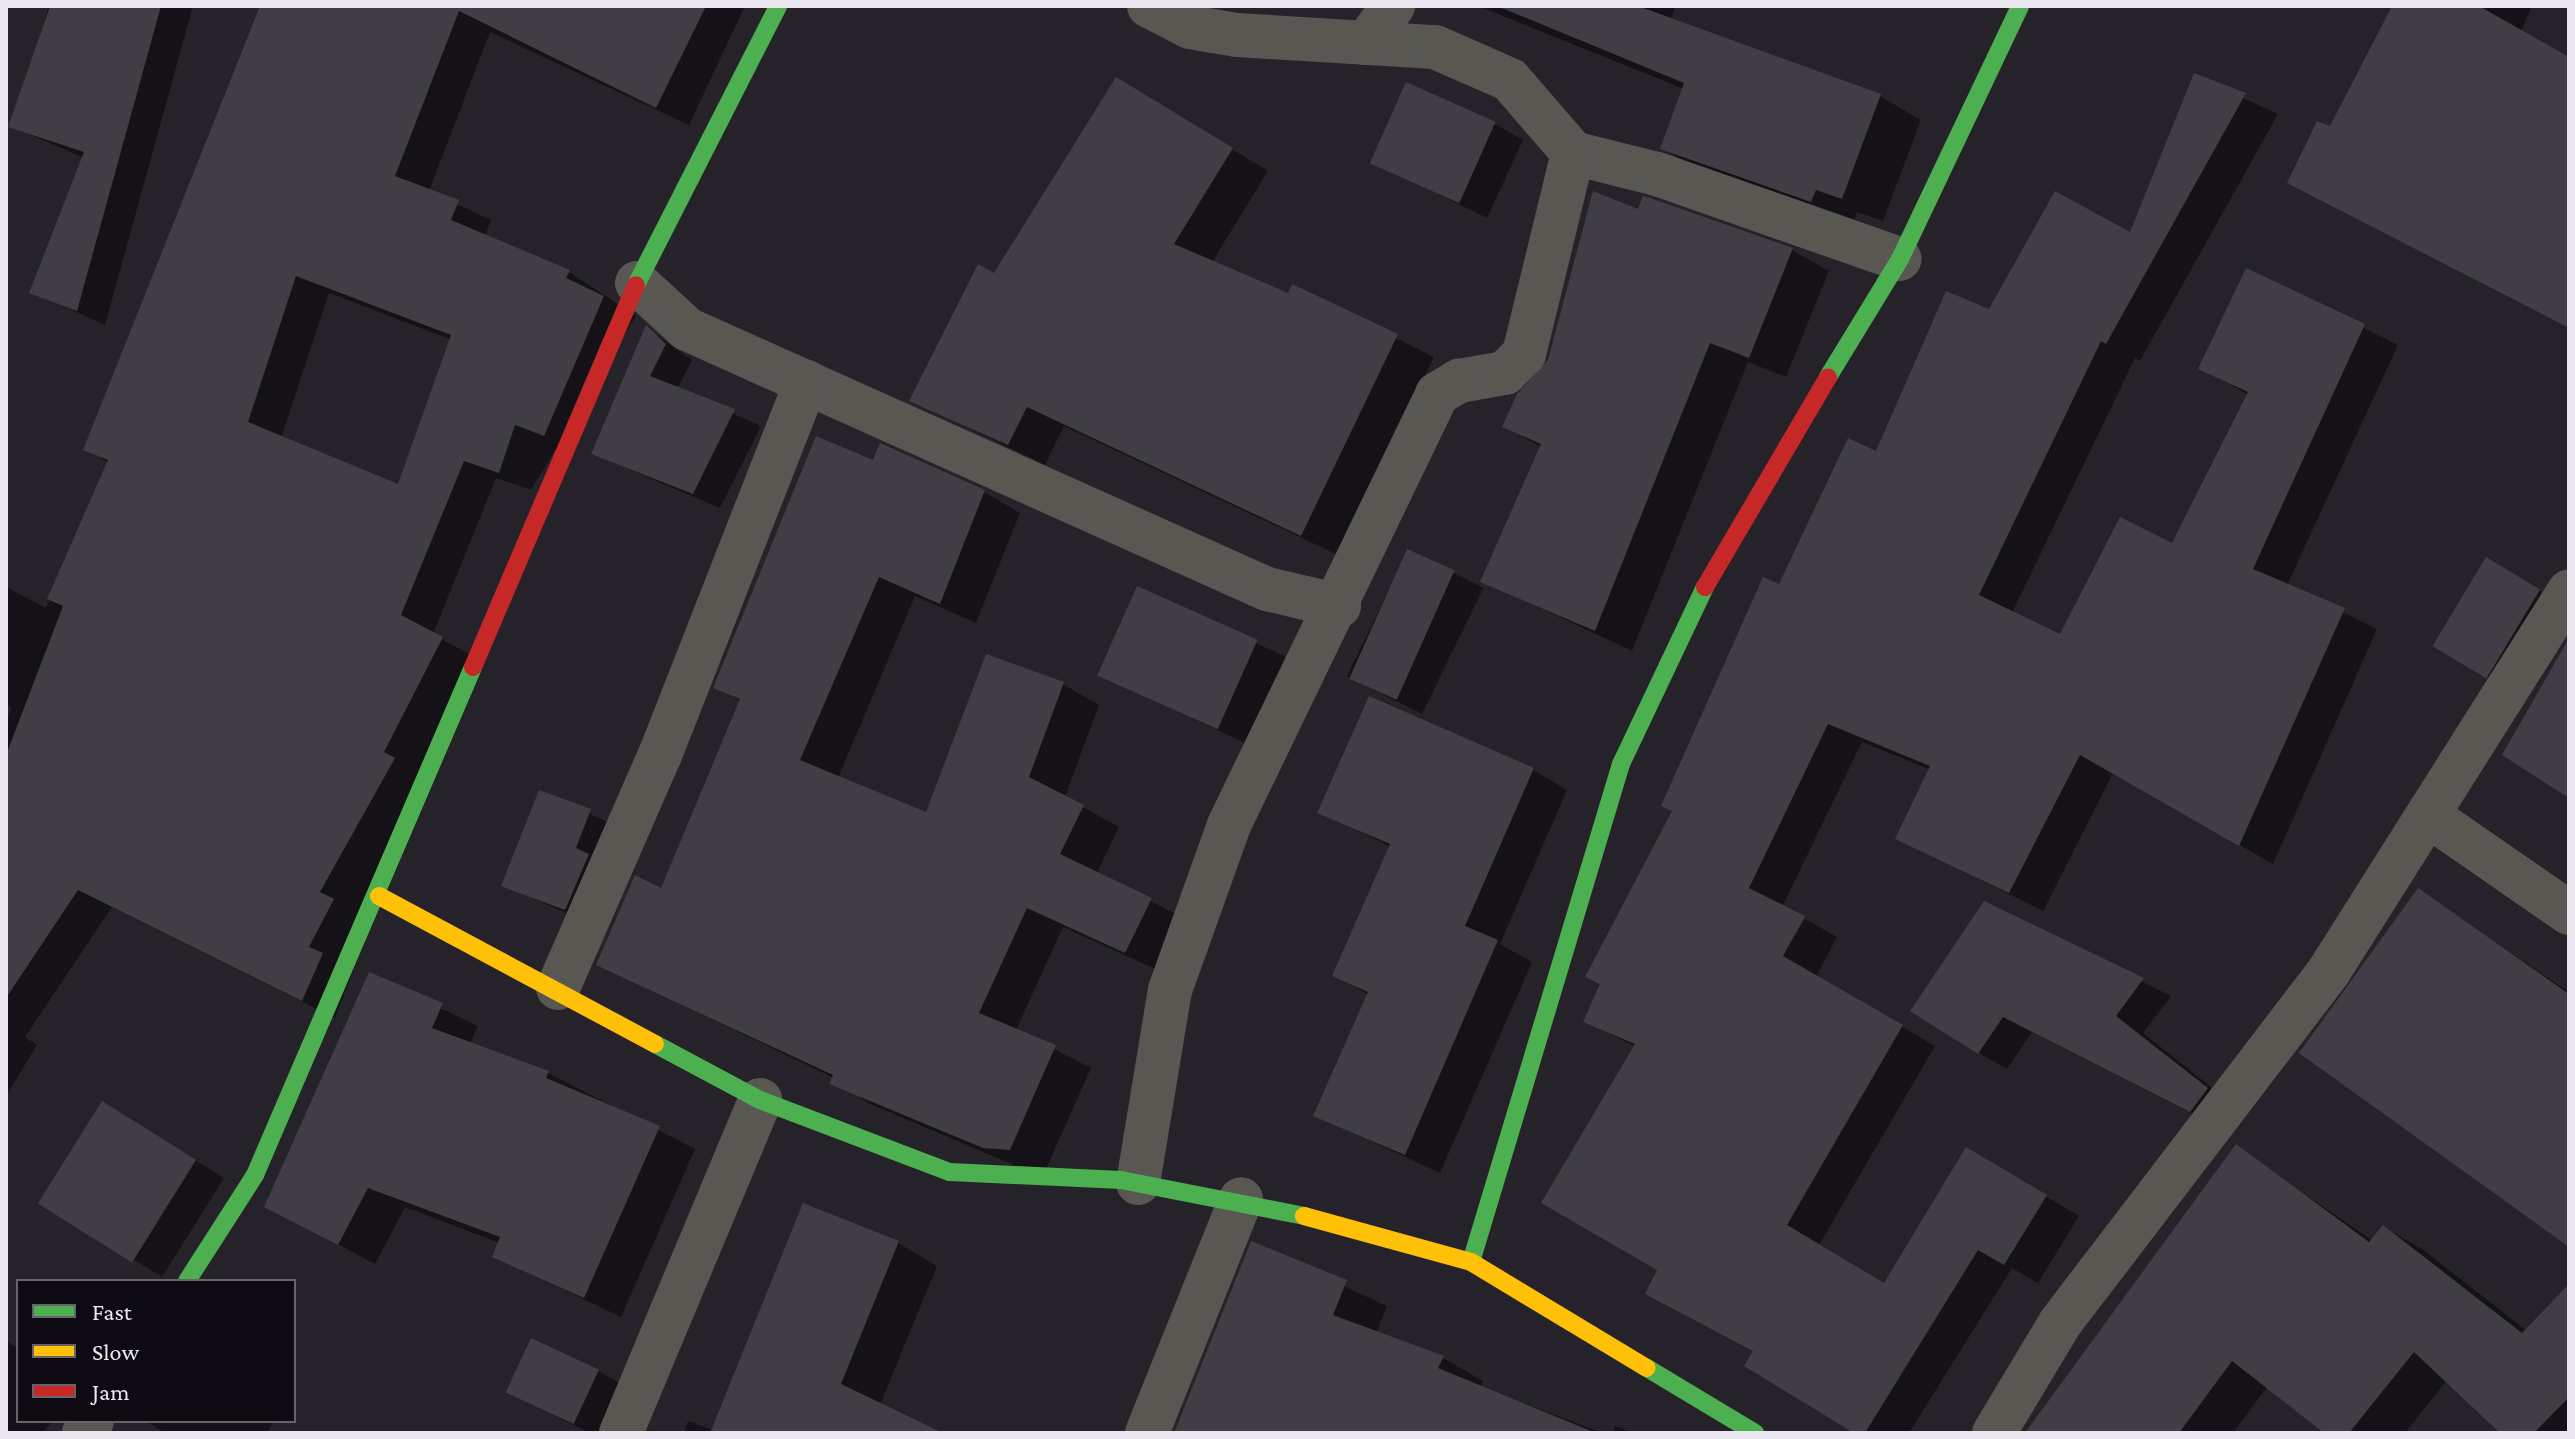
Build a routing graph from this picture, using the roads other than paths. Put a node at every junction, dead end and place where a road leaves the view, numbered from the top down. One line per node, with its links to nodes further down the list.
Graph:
1 (778, 6): 8 (street)
2 (1149, 6): 5 (street)
3 (1393, 6): 5 (street)
4 (2020, 6): 7 (street)
5 (1366, 43): 6 (street)
6 (1573, 153): 7 (street); 11 (street)
7 (1900, 259): 19 (street)
8 (637, 283): 9 (street); 13 (street)
9 (806, 382): 11 (street); 15 (street)
10 (2569, 591): 12 (street)
11 (1339, 606): 17 (street)
12 (2429, 816): 14 (street); 24 (street)
13 (379, 896): 15 (street); 20 (street)
14 (2569, 913)
15 (558, 988): 16 (street)
16 (760, 1100): 17 (street); 21 (street)
17 (1138, 1183): 18 (street)
18 (1241, 1199): 19 (street); 22 (street)
19 (1471, 1262): 23 (street)
20 (188, 1279)
21 (621, 1433)
22 (1147, 1433)
23 (1755, 1433)
24 (1994, 1433)

